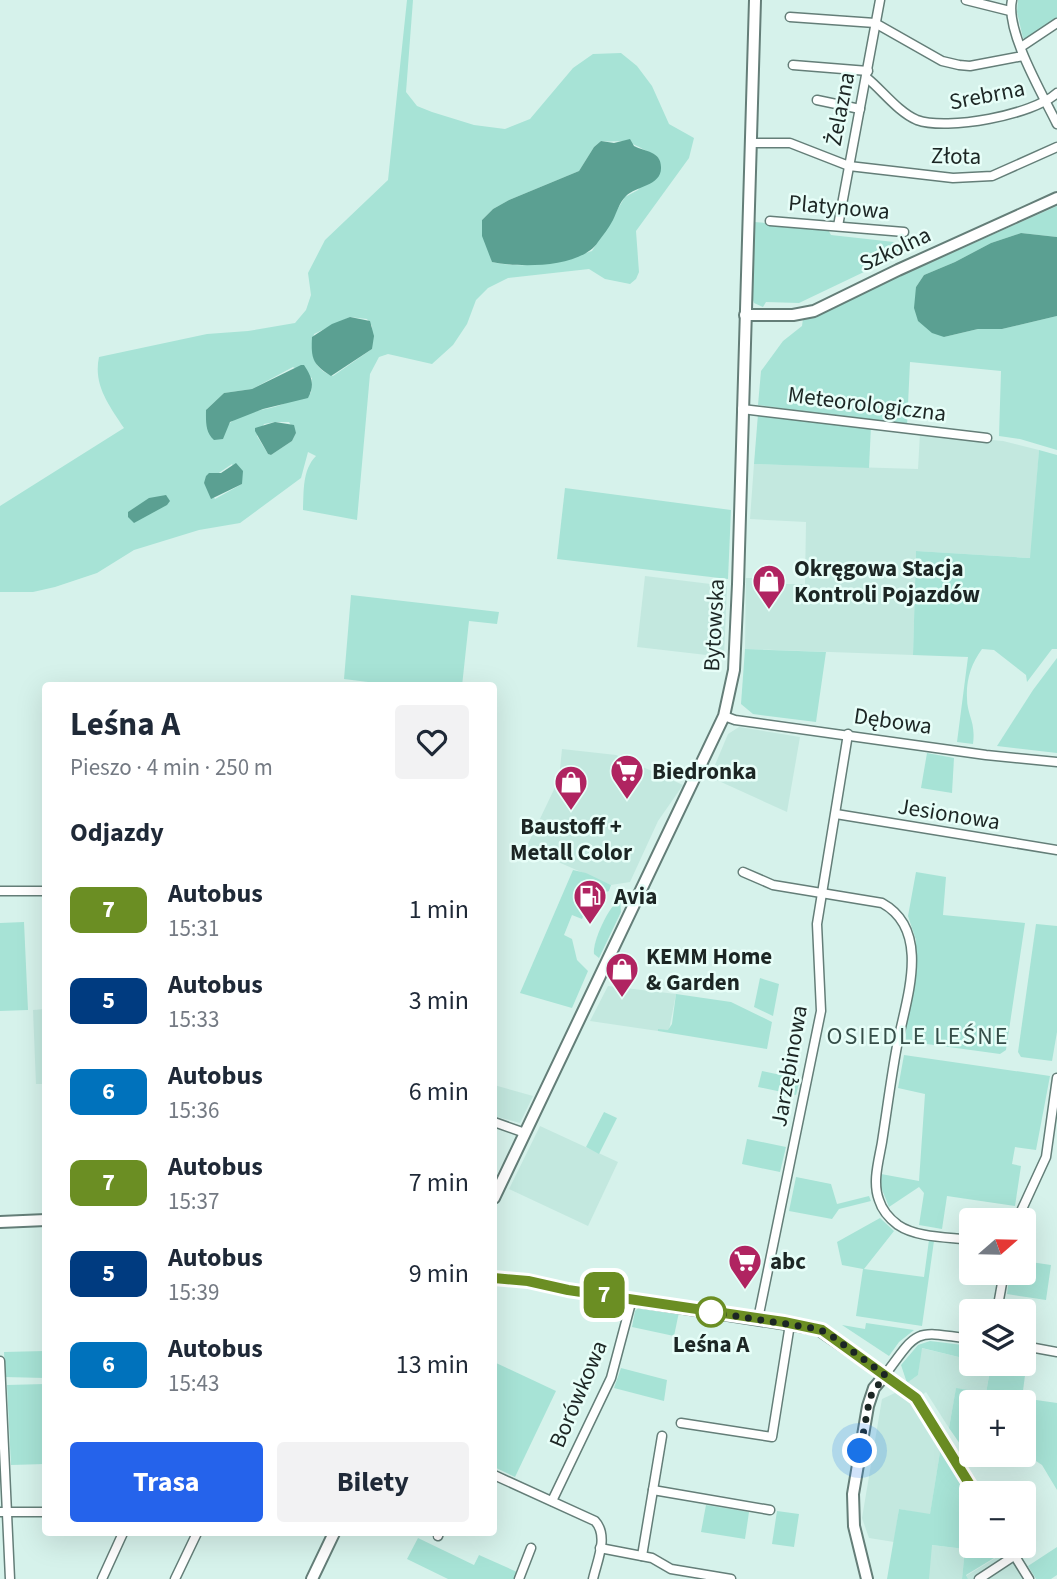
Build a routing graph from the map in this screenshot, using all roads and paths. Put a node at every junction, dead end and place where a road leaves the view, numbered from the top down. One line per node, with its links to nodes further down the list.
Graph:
1 (755, 0): 18 (main road, Bytowska)
2 (880, 0): 7 (street, Żelazna)
3 (966, 0): 5 (street)
4 (1012, 0): 5 (street)
5 (1010, 10): 9 (street)
6 (790, 17): 7 (street)
7 (875, 23): 10 (street); 12 (street, Żelazna)
8 (1057, 23): 9 (street)
9 (1021, 47): 10 (street)
10 (1023, 56): 15 (street)
11 (793, 65): 12 (street)
12 (868, 74): 15 (street, Srebrna); 16 (street, Żelazna)
13 (1057, 93): 15 (street, Srebrna)
14 (817, 100): 16 (street)
15 (1046, 101): 17 (street)
16 (860, 109): 20 (street, Żelazna)
17 (1057, 124)
18 (750, 143): 20 (street, Złota); 25 (main road, Bytowska)
19 (1057, 147): 20 (street, Złota)
20 (849, 166): 23 (street, Żelazna)
21 (1057, 198): 25 (main road, Szkolna)
22 (770, 221): 23 (street, Platynowa)
23 (838, 226): 24 (street, Platynowa)
24 (904, 232)
25 (746, 315): 26 (main road, Bytowska)
26 (742, 409): 27 (street, Meteorologiczna); 28 (main road, Bytowska)
27 (987, 438)
28 (724, 716): 29 (street, Dębowa); 39 (main road, Bytowska)
29 (848, 734): 30 (street, Dębowa); 31 (street, Jarzębinowa)
30 (1057, 762)
31 (835, 814): 32 (street, Jesionowa); 36 (street, Jarzębinowa)
32 (1057, 850)
33 (743, 872): 36 (street)
34 (0, 891): 35 (street)
35 (42, 891)
36 (821, 893): 44 (street); 47 (street, Jarzębinowa)
37 (1057, 1079): 41 (street)
38 (497, 1123): 39 (street)
39 (525, 1133): 40 (main road, Bytowska)
40 (497, 1192)
41 (1023, 1208)
42 (42, 1220): 43 (main road)
43 (0, 1222)
44 (959, 1238)
45 (497, 1278): 46 (main road)
46 (632, 1299): 47 (main road); 60 (street, Borówkowa)
47 (758, 1319): 48 (main road)
48 (790, 1324): 53 (main road); 54 (street)
49 (959, 1337): 53 (street)
50 (1036, 1348): 51 (street)
51 (1057, 1352)
52 (0, 1362): 55 (street)
53 (885, 1375): 58 (street); 79 (main road)
54 (681, 1423)
55 (2, 1432): 62 (street)
56 (662, 1436): 59 (street)
57 (497, 1476): 60 (street)
58 (968, 1481)
59 (653, 1490): 61 (street); 69 (street)
60 (552, 1501): 68 (street)
61 (770, 1510)
62 (3, 1512): 63 (street); 72 (street)
63 (42, 1512)
64 (122, 1536): 73 (street)
65 (196, 1536): 74 (street)
66 (333, 1536): 75 (main road)
67 (531, 1548): 76 (street)
68 (600, 1548): 69 (street); 77 (street)
69 (642, 1556): 78 (street)
70 (1011, 1558): 80 (street)
71 (1015, 1558): 81 (street)
72 (10, 1579)
73 (102, 1579)
74 (175, 1579)
75 (312, 1579)
76 (519, 1579)
77 (593, 1579)
78 (731, 1579)
79 (867, 1579)
80 (979, 1579)
81 (1029, 1579)

